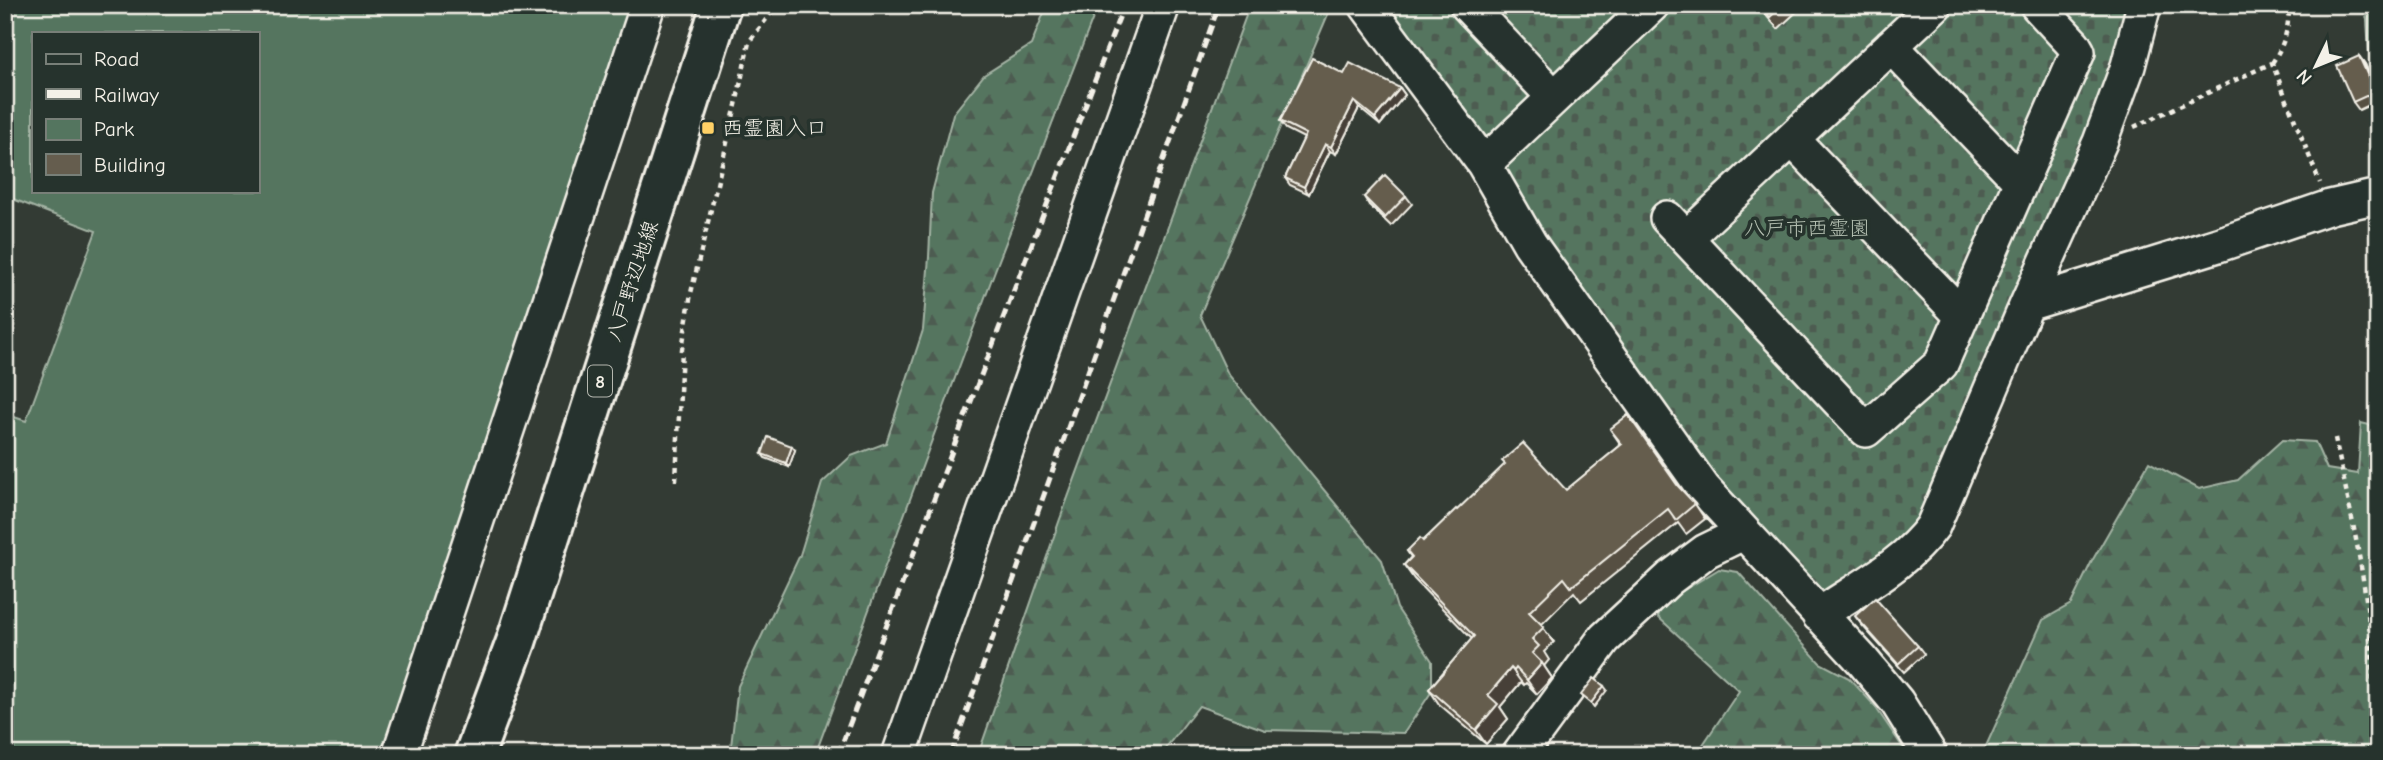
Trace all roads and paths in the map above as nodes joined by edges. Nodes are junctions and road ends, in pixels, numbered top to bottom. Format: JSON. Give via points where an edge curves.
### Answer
{"nodes":[{"id":1,"x":648,"y":5,"type":"edge"},
{"id":2,"x":721,"y":5,"type":"edge"},
{"id":3,"x":777,"y":5,"type":"edge"},
{"id":4,"x":1163,"y":5,"type":"edge"},
{"id":5,"x":1366,"y":5,"type":"edge"},
{"id":6,"x":1466,"y":5,"type":"edge"},
{"id":7,"x":1652,"y":5,"type":"edge"},
{"id":8,"x":1935,"y":5,"type":"edge"},
{"id":9,"x":2037,"y":5,"type":"edge"},
{"id":10,"x":2144,"y":5,"type":"edge"},
{"id":11,"x":2289,"y":9,"type":"dead end"},
{"id":12,"x":1891,"y":46,"type":"junction"},
{"id":13,"x":2272,"y":63,"type":"junction"},
{"id":14,"x":1554,"y":97,"type":"junction"},
{"id":15,"x":1792,"y":139,"type":"junction"},
{"id":16,"x":2100,"y":142,"type":"junction"},
{"id":17,"x":1484,"y":164,"type":"junction"},
{"id":18,"x":2020,"y":181,"type":"junction"},
{"id":19,"x":2378,"y":196,"type":"edge"},
{"id":20,"x":2330,"y":207,"type":"junction"},
{"id":21,"x":2026,"y":304,"type":"junction"},
{"id":22,"x":1961,"y":315,"type":"junction"},
{"id":23,"x":2335,"y":438,"type":"dead end"},
{"id":24,"x":676,"y":481,"type":"dead end"},
{"id":25,"x":1743,"y":533,"type":"junction"},
{"id":26,"x":1819,"y":615,"type":"junction"},
{"id":27,"x":399,"y":755,"type":"edge"},
{"id":28,"x":474,"y":755,"type":"edge"},
{"id":29,"x":899,"y":755,"type":"edge"},
{"id":30,"x":1519,"y":755,"type":"edge"},
{"id":31,"x":1930,"y":755,"type":"edge"},
{"id":32,"x":2369,"y":755,"type":"edge"}],
"edges":[{"from":1,"to":27,"type":"street"},
{"from":2,"to":28,"type":"main road","name":"八戸野辺地線","number":"8","via":[[516,642]]},
{"from":3,"to":24,"type":"path","via":[[749,42],[691,293],[682,349]]},
{"from":4,"to":29,"type":"street"},
{"from":5,"to":17,"type":"street"},
{"from":6,"to":14,"type":"street"},
{"from":7,"to":14,"type":"street"},
{"from":8,"to":12,"type":"street"},
{"from":9,"to":18,"type":"street","via":[[2078,52]]},
{"from":10,"to":16,"type":"street"},
{"from":11,"to":13,"type":"path","via":[[2286,38]]},
{"from":12,"to":15,"type":"street"},
{"from":12,"to":18,"type":"street"},
{"from":13,"to":16,"type":"path"},
{"from":13,"to":20,"type":"path"},
{"from":14,"to":17,"type":"street"},
{"from":15,"to":22,"type":"street"},
{"from":15,"to":22,"type":"street","via":[[1677,228],[1866,430],[1941,364]]},
{"from":16,"to":21,"type":"street"},
{"from":17,"to":25,"type":"street","via":[[1546,266],[1704,489]]},
{"from":18,"to":22,"type":"street"},
{"from":19,"to":20,"type":"street"},
{"from":20,"to":21,"type":"street"},
{"from":21,"to":26,"type":"street","via":[[1933,526],[1906,555]]},
{"from":23,"to":32,"type":"path","via":[[2358,548],[2373,663]]},
{"from":25,"to":26,"type":"street"},
{"from":25,"to":30,"type":"street","via":[[1706,551],[1670,578],[1604,639]]},
{"from":26,"to":31,"type":"street","via":[[1897,702]]}]}
